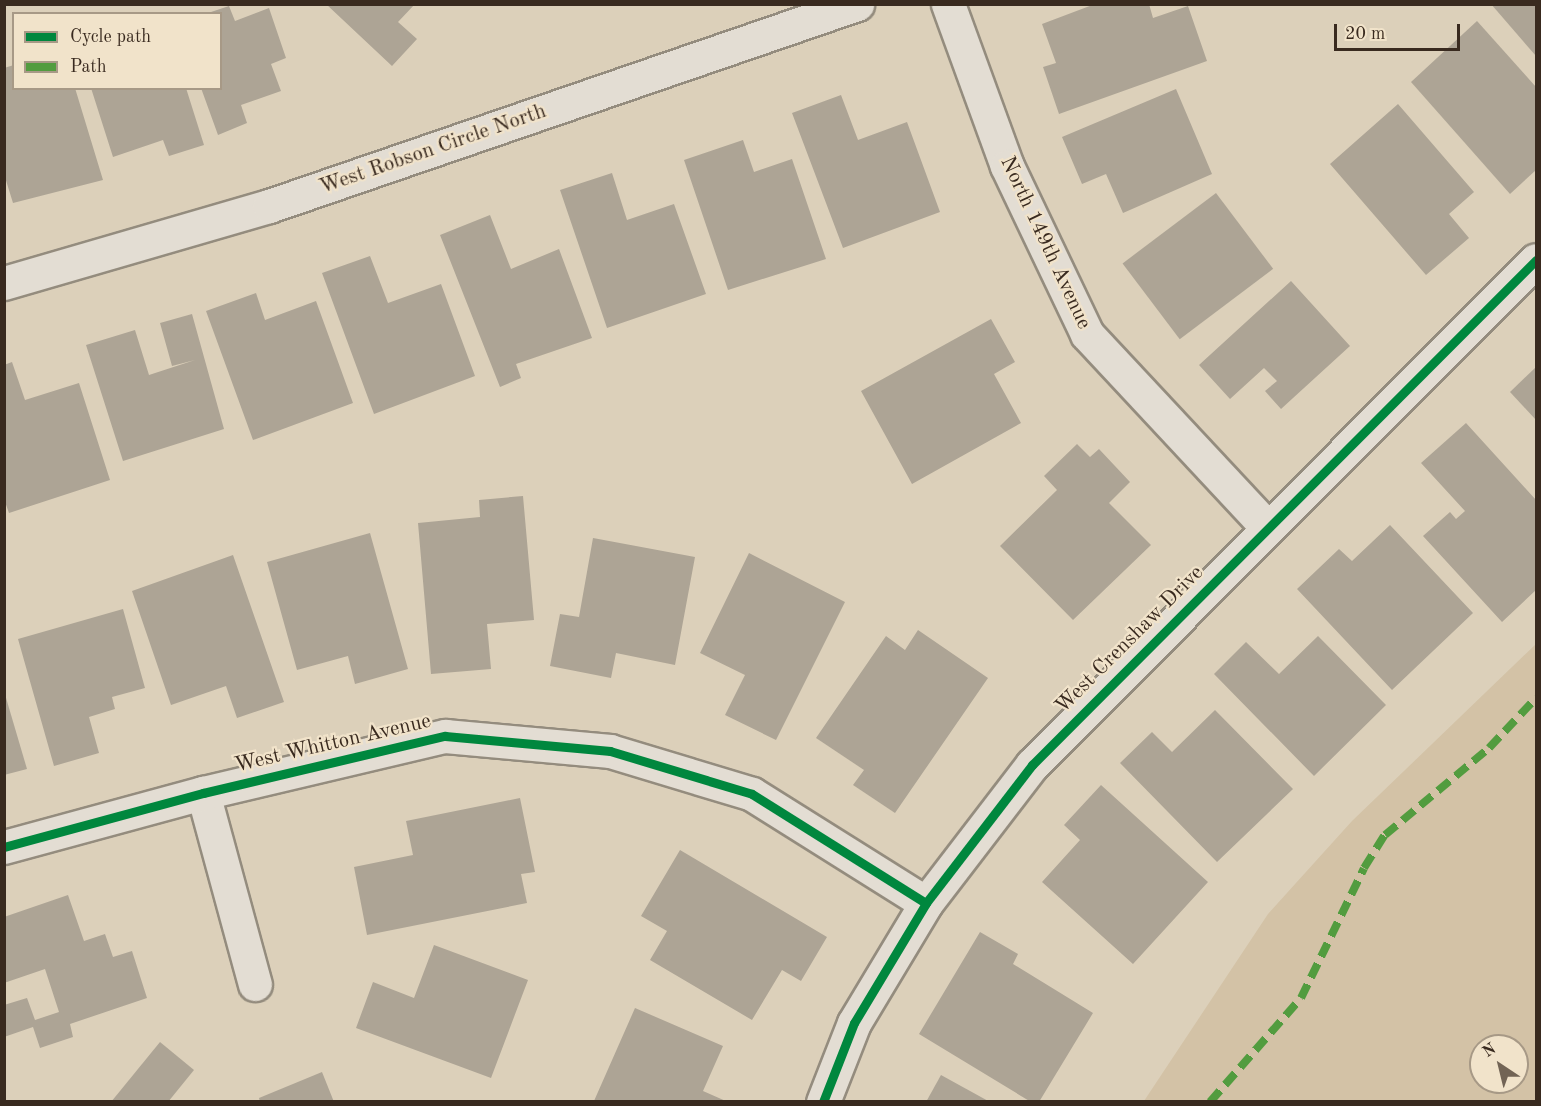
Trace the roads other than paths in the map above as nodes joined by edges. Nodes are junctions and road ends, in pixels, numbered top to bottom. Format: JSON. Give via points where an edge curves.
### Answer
{"nodes":[{"id":1,"x":857,"y":4,"type":"edge"},
{"id":2,"x":948,"y":4,"type":"edge"},
{"id":3,"x":1536,"y":260,"type":"edge"},
{"id":4,"x":4,"y":283,"type":"edge"},
{"id":5,"x":1268,"y":528,"type":"junction"},
{"id":6,"x":203,"y":793,"type":"junction"},
{"id":7,"x":4,"y":847,"type":"edge"},
{"id":8,"x":926,"y":903,"type":"junction"},
{"id":9,"x":255,"y":984,"type":"dead end"},
{"id":10,"x":823,"y":1101,"type":"edge"}],
"edges":[{"from":1,"to":4,"type":"street","name":"West Robson Circle North","via":[[269,206]]},
{"from":2,"to":5,"type":"street","name":"North 149th Avenue","via":[[1007,166],[1087,334]]},
{"from":3,"to":5,"type":"street","name":"West Crenshaw Drive"},
{"from":5,"to":8,"type":"street","name":"West Crenshaw Drive","via":[[1032,765]]},
{"from":6,"to":7,"type":"street","name":"West Whitton Avenue"},
{"from":6,"to":8,"type":"street","name":"West Whitton Avenue","via":[[445,736],[610,751],[752,794]]},
{"from":6,"to":9,"type":"street"},
{"from":8,"to":10,"type":"street","name":"West Crenshaw Drive","via":[[854,1023]]}]}
